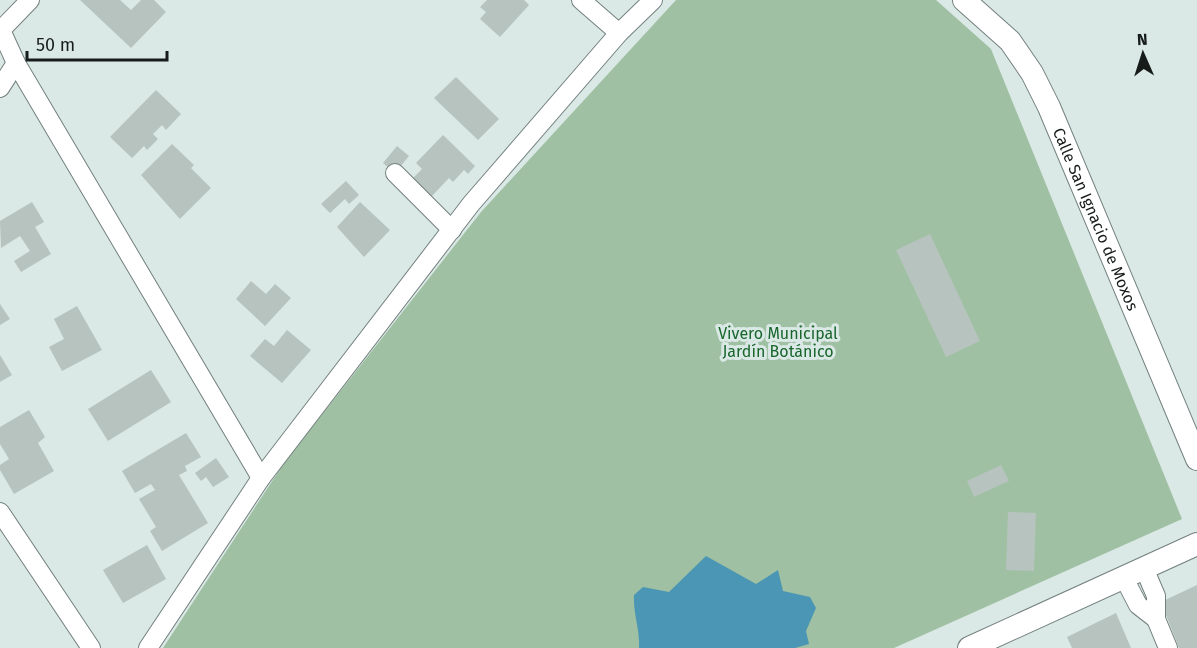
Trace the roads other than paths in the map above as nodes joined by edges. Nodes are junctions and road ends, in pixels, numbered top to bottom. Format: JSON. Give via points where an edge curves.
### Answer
{"nodes":[{"id":1,"x":30,"y":0,"type":"edge"},
{"id":2,"x":581,"y":0,"type":"edge"},
{"id":3,"x":653,"y":0,"type":"edge"},
{"id":4,"x":964,"y":0,"type":"edge"},
{"id":5,"x":1,"y":29,"type":"edge"},
{"id":6,"x":619,"y":33,"type":"junction"},
{"id":7,"x":16,"y":63,"type":"junction"},
{"id":8,"x":0,"y":88,"type":"edge"},
{"id":9,"x":395,"y":172,"type":"dead end"},
{"id":10,"x":452,"y":230,"type":"junction"},
{"id":11,"x":1197,"y":459,"type":"edge"},
{"id":12,"x":261,"y":478,"type":"junction"},
{"id":13,"x":0,"y":512,"type":"edge"},
{"id":14,"x":1197,"y":544,"type":"edge"},
{"id":15,"x":1144,"y":568,"type":"junction"},
{"id":16,"x":1124,"y":578,"type":"junction"},
{"id":17,"x":1156,"y":619,"type":"junction"},
{"id":18,"x":91,"y":648,"type":"edge"},
{"id":19,"x":148,"y":648,"type":"edge"},
{"id":20,"x":969,"y":648,"type":"edge"},
{"id":21,"x":1168,"y":648,"type":"edge"}],
"edges":[{"from":1,"to":5,"type":"street"},
{"from":2,"to":6,"type":"street"},
{"from":3,"to":6,"type":"street"},
{"from":4,"to":11,"type":"street","name":"Calle San Ignacio de Moxos","via":[[1010,41],[1032,73]]},
{"from":5,"to":7,"type":"street"},
{"from":6,"to":10,"type":"street"},
{"from":7,"to":8,"type":"street"},
{"from":7,"to":12,"type":"street"},
{"from":9,"to":10,"type":"street"},
{"from":10,"to":12,"type":"street"},
{"from":12,"to":19,"type":"street"},
{"from":13,"to":18,"type":"street"},
{"from":14,"to":15,"type":"street"},
{"from":15,"to":16,"type":"street"},
{"from":15,"to":17,"type":"street","via":[[1156,596]]},
{"from":16,"to":17,"type":"street","via":[[1138,605]]},
{"from":16,"to":20,"type":"street"},
{"from":17,"to":21,"type":"street"}]}
